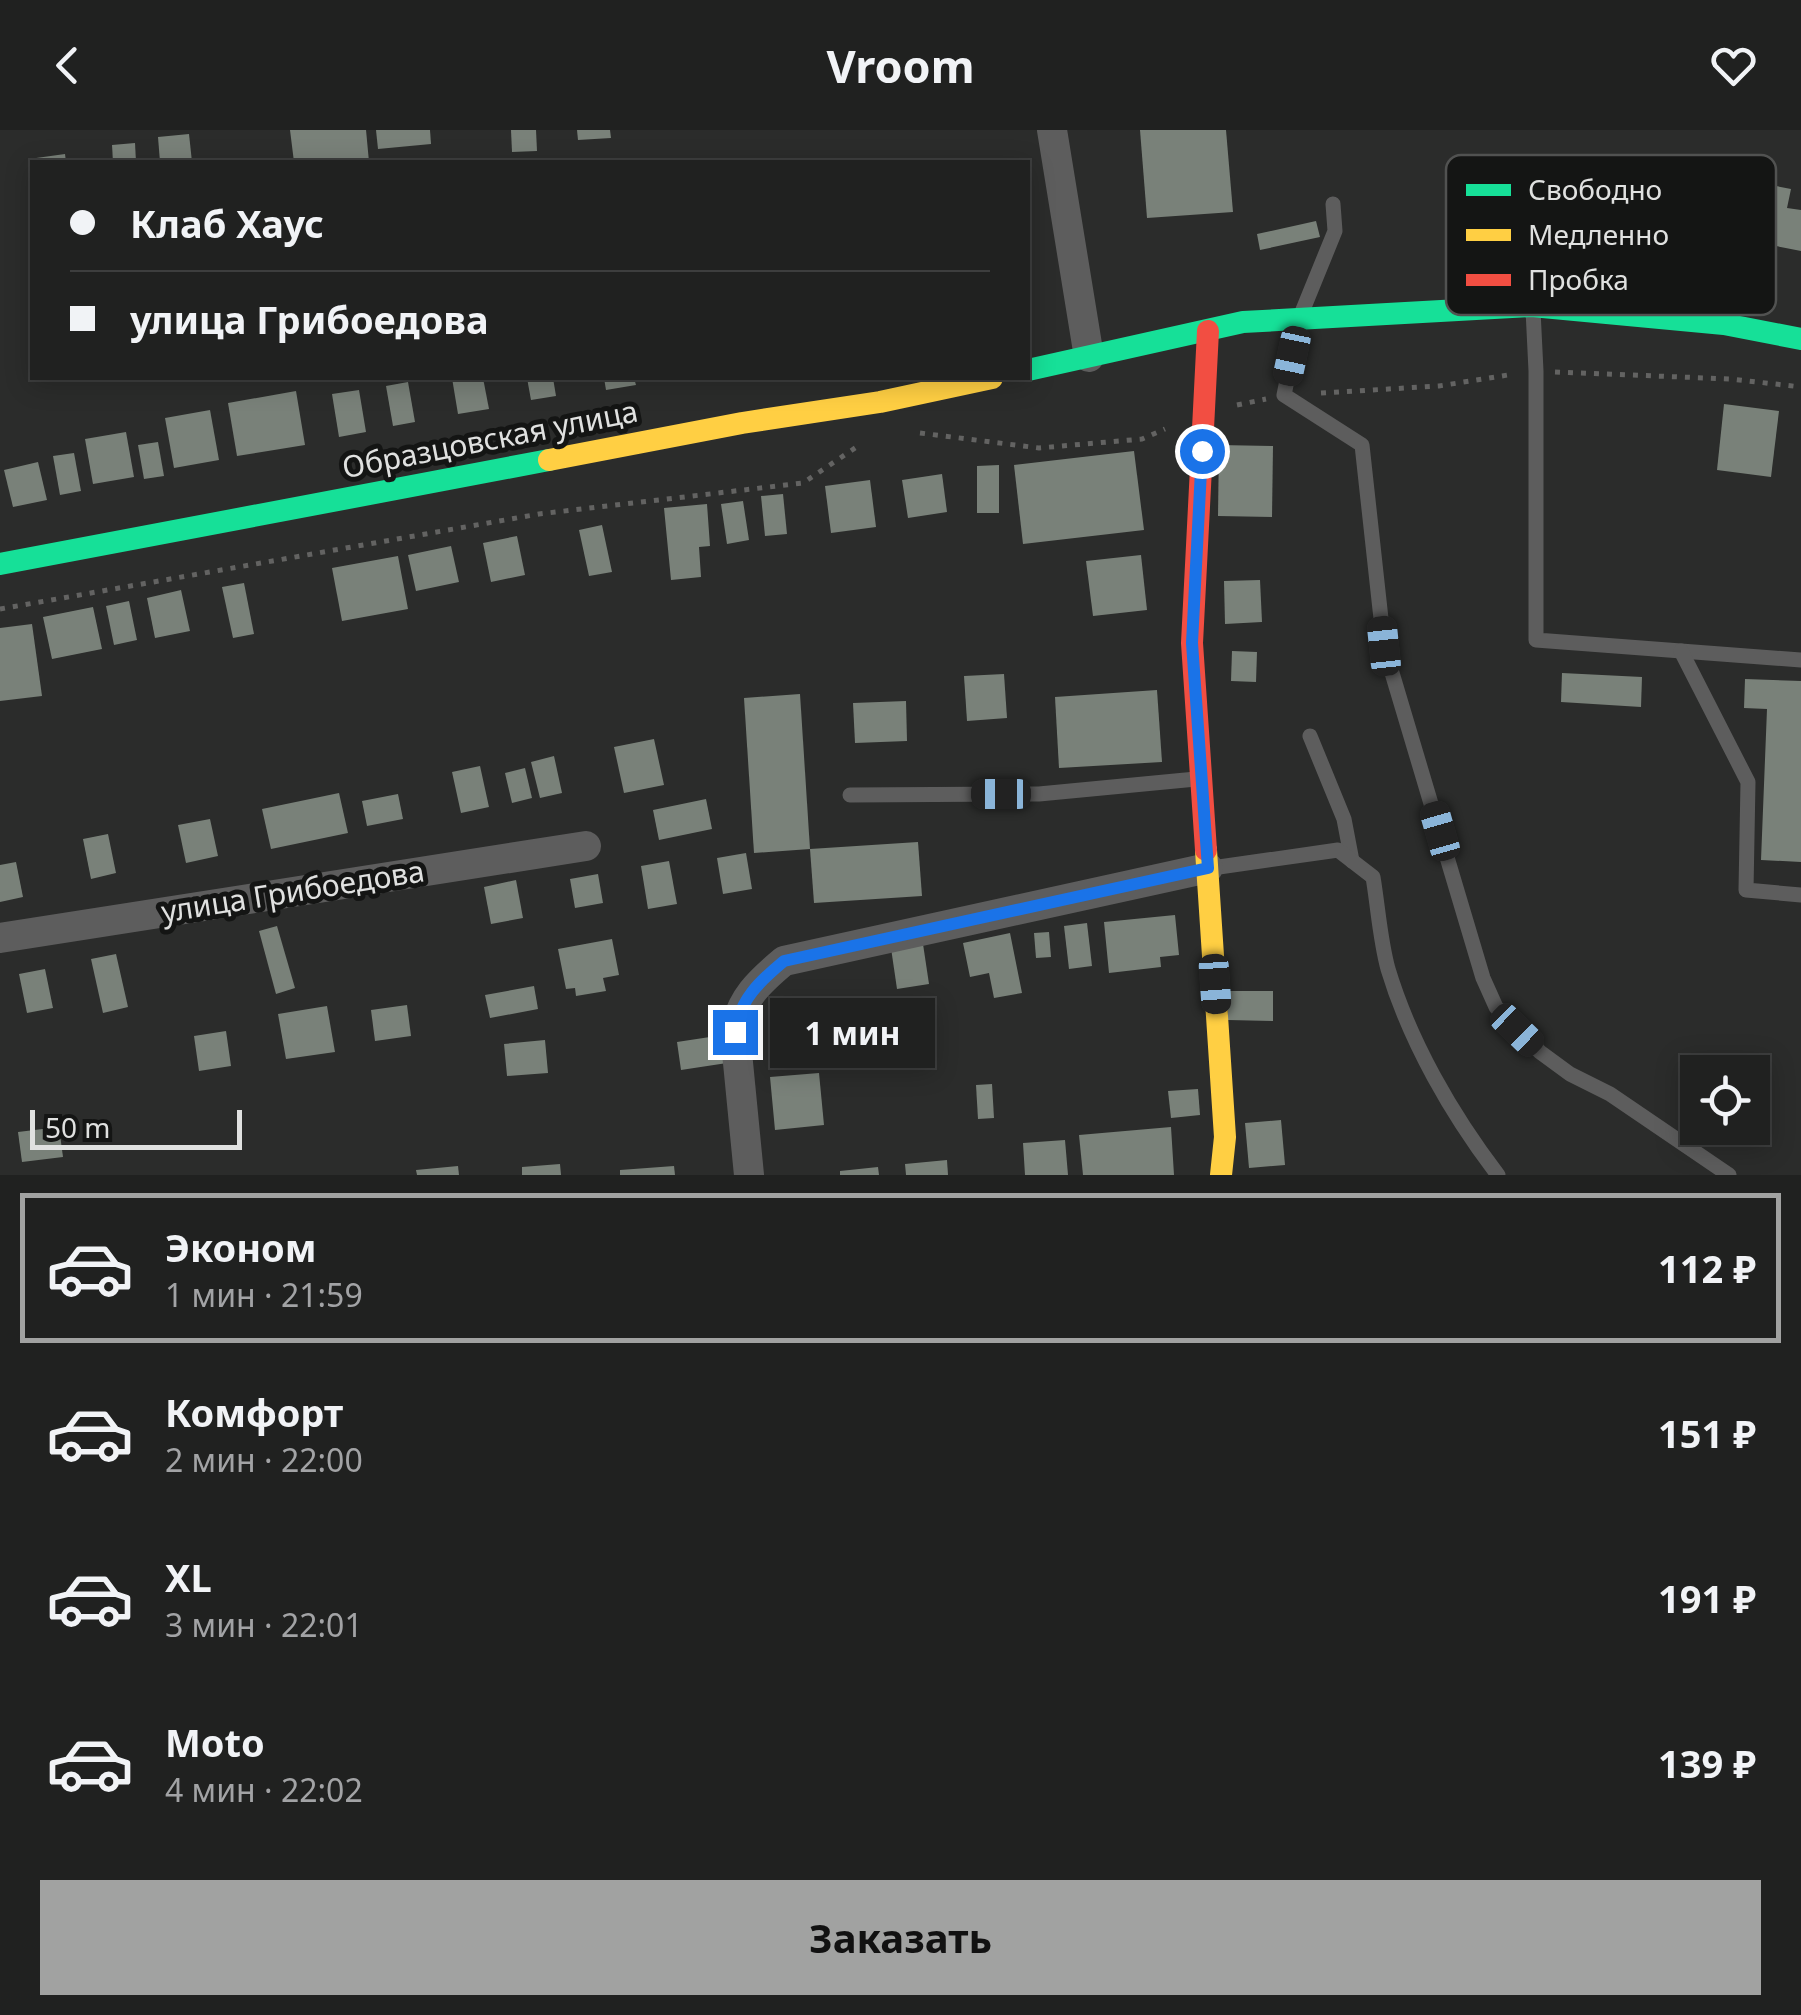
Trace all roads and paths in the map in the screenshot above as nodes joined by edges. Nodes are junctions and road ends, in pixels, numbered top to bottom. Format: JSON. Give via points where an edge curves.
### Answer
{"nodes":[{"id":1,"x":1052,"y":130,"type":"edge"},
{"id":2,"x":1333,"y":204,"type":"dead end"},
{"id":3,"x":1446,"y":310,"type":"edge"},
{"id":4,"x":1533,"y":315,"type":"edge"},
{"id":5,"x":1628,"y":315,"type":"edge"},
{"id":6,"x":1300,"y":318,"type":"junction"},
{"id":7,"x":1208,"y":331,"type":"junction"},
{"id":8,"x":1801,"y":338,"type":"edge"},
{"id":9,"x":1089,"y":356,"type":"junction"},
{"id":10,"x":1030,"y":370,"type":"edge"},
{"id":11,"x":1536,"y":371,"type":"junction"},
{"id":12,"x":983,"y":380,"type":"edge"},
{"id":13,"x":1801,"y":387,"type":"edge"},
{"id":14,"x":1284,"y":395,"type":"junction"},
{"id":15,"x":1204,"y":412,"type":"junction"},
{"id":16,"x":907,"y":431,"type":"dead end"},
{"id":17,"x":871,"y":437,"type":"dead end"},
{"id":18,"x":0,"y":564,"type":"edge"},
{"id":19,"x":0,"y":610,"type":"edge"},
{"id":20,"x":1681,"y":651,"type":"junction"},
{"id":21,"x":1801,"y":660,"type":"edge"},
{"id":22,"x":1310,"y":736,"type":"dead end"},
{"id":23,"x":1200,"y":779,"type":"junction"},
{"id":24,"x":850,"y":795,"type":"dead end"},
{"id":25,"x":586,"y":846,"type":"dead end"},
{"id":26,"x":1352,"y":861,"type":"junction"},
{"id":27,"x":1208,"y":868,"type":"junction"},
{"id":28,"x":1801,"y":895,"type":"edge"},
{"id":29,"x":0,"y":938,"type":"edge"},
{"id":30,"x":749,"y":1175,"type":"edge"},
{"id":31,"x":1221,"y":1175,"type":"edge"},
{"id":32,"x":1498,"y":1175,"type":"edge"},
{"id":33,"x":1729,"y":1175,"type":"edge"}],
"edges":[{"from":1,"to":9,"type":"street"},
{"from":2,"to":6,"type":"lane","via":[[1335,230]]},
{"from":3,"to":6,"type":"main road"},
{"from":4,"to":11,"type":"lane"},
{"from":5,"to":8,"type":"main road"},
{"from":6,"to":7,"type":"main road"},
{"from":6,"to":14,"type":"lane"},
{"from":7,"to":9,"type":"main road"},
{"from":7,"to":15,"type":"main road"},
{"from":9,"to":10,"type":"main road"},
{"from":11,"to":13,"type":"path"},
{"from":11,"to":14,"type":"path","via":[[1439,386]]},
{"from":11,"to":20,"type":"lane","via":[[1536,640]]},
{"from":12,"to":18,"type":"main road","name":"Образцовская улица"},
{"from":14,"to":15,"type":"path"},
{"from":14,"to":33,"type":"lane","via":[[1362,445],[1384,646],[1496,1008],[1570,1074]]},
{"from":15,"to":16,"type":"path","via":[[1142,439],[1039,448]]},
{"from":15,"to":23,"type":"main road","via":[[1192,643]]},
{"from":17,"to":19,"type":"path","via":[[803,483],[539,514]]},
{"from":20,"to":21,"type":"lane"},
{"from":20,"to":28,"type":"lane","via":[[1748,782],[1746,890]]},
{"from":22,"to":26,"type":"lane","via":[[1344,818]]},
{"from":23,"to":24,"type":"lane","via":[[1039,794]]},
{"from":23,"to":27,"type":"main road"},
{"from":25,"to":29,"type":"street","name":"улица Грибоедова"},
{"from":26,"to":27,"type":"lane","via":[[1338,850]]},
{"from":26,"to":32,"type":"lane","via":[[1373,876],[1387,965],[1402,1011],[1453,1110]]},
{"from":27,"to":30,"type":"street","via":[[784,961],[757,983],[735,1032]]},
{"from":27,"to":31,"type":"main road","via":[[1225,1137]]}]}
